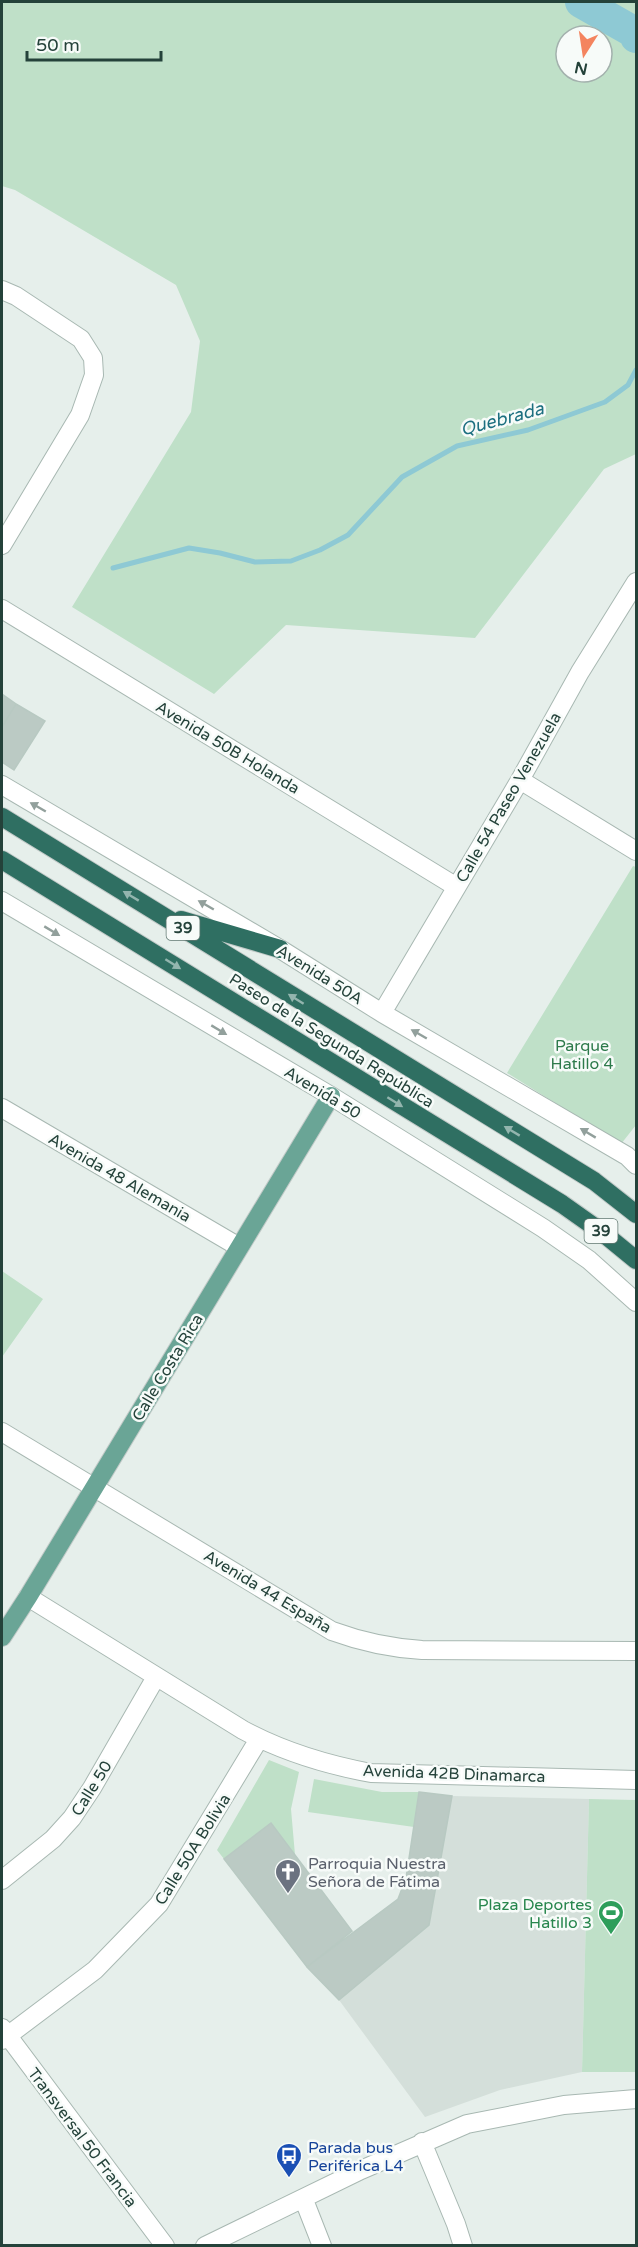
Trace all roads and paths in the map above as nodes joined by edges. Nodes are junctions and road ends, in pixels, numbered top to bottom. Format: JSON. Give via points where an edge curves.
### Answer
{"nodes":[{"id":1,"x":2,"y":290,"type":"edge"},
{"id":2,"x":2,"y":545,"type":"edge"},
{"id":3,"x":636,"y":582,"type":"edge"},
{"id":4,"x":2,"y":609,"type":"edge"},
{"id":5,"x":520,"y":780,"type":"junction"},
{"id":6,"x":2,"y":785,"type":"edge"},
{"id":7,"x":2,"y":817,"type":"edge"},
{"id":8,"x":636,"y":851,"type":"edge"},
{"id":9,"x":2,"y":860,"type":"edge"},
{"id":10,"x":455,"y":886,"type":"junction"},
{"id":11,"x":2,"y":901,"type":"edge"},
{"id":12,"x":160,"y":914,"type":"junction"},
{"id":13,"x":280,"y":949,"type":"junction"},
{"id":14,"x":382,"y":1013,"type":"junction"},
{"id":15,"x":331,"y":1096,"type":"junction"},
{"id":16,"x":2,"y":1108,"type":"edge"},
{"id":17,"x":633,"y":1156,"type":"edge"},
{"id":18,"x":636,"y":1214,"type":"edge"},
{"id":19,"x":239,"y":1247,"type":"junction"},
{"id":20,"x":636,"y":1260,"type":"edge"},
{"id":21,"x":635,"y":1300,"type":"edge"},
{"id":22,"x":2,"y":1432,"type":"edge"},
{"id":23,"x":94,"y":1488,"type":"junction"},
{"id":24,"x":28,"y":1597,"type":"junction"},
{"id":25,"x":2,"y":1637,"type":"edge"},
{"id":26,"x":636,"y":1651,"type":"edge"},
{"id":27,"x":156,"y":1677,"type":"junction"},
{"id":28,"x":259,"y":1739,"type":"junction"},
{"id":29,"x":636,"y":1780,"type":"edge"},
{"id":30,"x":2,"y":1880,"type":"edge"},
{"id":31,"x":3,"y":2035,"type":"edge"},
{"id":32,"x":636,"y":2099,"type":"edge"},
{"id":33,"x":422,"y":2142,"type":"junction"},
{"id":34,"x":303,"y":2200,"type":"junction"},
{"id":35,"x":165,"y":2246,"type":"edge"},
{"id":36,"x":205,"y":2246,"type":"edge"},
{"id":37,"x":322,"y":2246,"type":"edge"},
{"id":38,"x":463,"y":2246,"type":"edge"}],
"edges":[{"from":1,"to":2,"type":"street","via":[[81,339],[93,358],[94,375],[80,415]]},
{"from":3,"to":5,"type":"street","name":"Calle 54 Paseo Venezuela"},
{"from":4,"to":10,"type":"street","name":"Avenida 50B Holanda"},
{"from":5,"to":8,"type":"street"},
{"from":5,"to":10,"type":"street","name":"Calle 54 Paseo Venezuela"},
{"from":13,"to":6,"type":"street","name":"Avenida 50A","one_way":true},
{"from":12,"to":7,"type":"highway","name":"Paseo de la Segunda República","number":"39","one_way":true},
{"from":9,"to":20,"type":"highway","name":"Paseo de la Segunda República","number":"39","one_way":true,"via":[[562,1204]]},
{"from":10,"to":14,"type":"street","name":"Calle 54 Paseo Venezuela"},
{"from":11,"to":15,"type":"street","name":"Avenida 50","one_way":true},
{"from":12,"to":13,"type":"highway"},
{"from":18,"to":12,"type":"highway","name":"Paseo de la Segunda República","number":"39","one_way":true,"via":[[594,1181]]},
{"from":13,"to":14,"type":"street","name":"Avenida 50A"},
{"from":17,"to":14,"type":"street","name":"Avenida 50A","one_way":true},
{"from":15,"to":19,"type":"main road","name":"Calle Costa Rica"},
{"from":15,"to":21,"type":"street","name":"Avenida 50","via":[[543,1228],[589,1260]]},
{"from":16,"to":19,"type":"street","name":"Avenida 48 Alemania"},
{"from":19,"to":23,"type":"main road","name":"Calle Costa Rica"},
{"from":22,"to":23,"type":"street","name":"Avenida 44 España"},
{"from":23,"to":24,"type":"main road","name":"Calle Costa Rica"},
{"from":23,"to":26,"type":"street","name":"Avenida 44 España","via":[[332,1631],[361,1642],[422,1650]]},
{"from":24,"to":25,"type":"main road","name":"Calle Costa Rica"},
{"from":24,"to":27,"type":"street","name":"Avenida 42B Dinamarca"},
{"from":27,"to":28,"type":"street","name":"Avenida 42B Dinamarca"},
{"from":27,"to":30,"type":"street","name":"Calle 50","via":[[72,1818],[53,1839]]},
{"from":28,"to":29,"type":"street","name":"Avenida 42B Dinamarca","via":[[340,1767],[371,1773]]},
{"from":28,"to":31,"type":"street","name":"Calle 50A Bolivia","via":[[159,1904],[95,1970]]},
{"from":31,"to":35,"type":"street","name":"Transversal 50 Francia"},
{"from":32,"to":33,"type":"street","via":[[510,2114],[467,2124]]},
{"from":33,"to":34,"type":"street"},
{"from":33,"to":38,"type":"street"},
{"from":34,"to":36,"type":"street"},
{"from":34,"to":37,"type":"street"}]}
